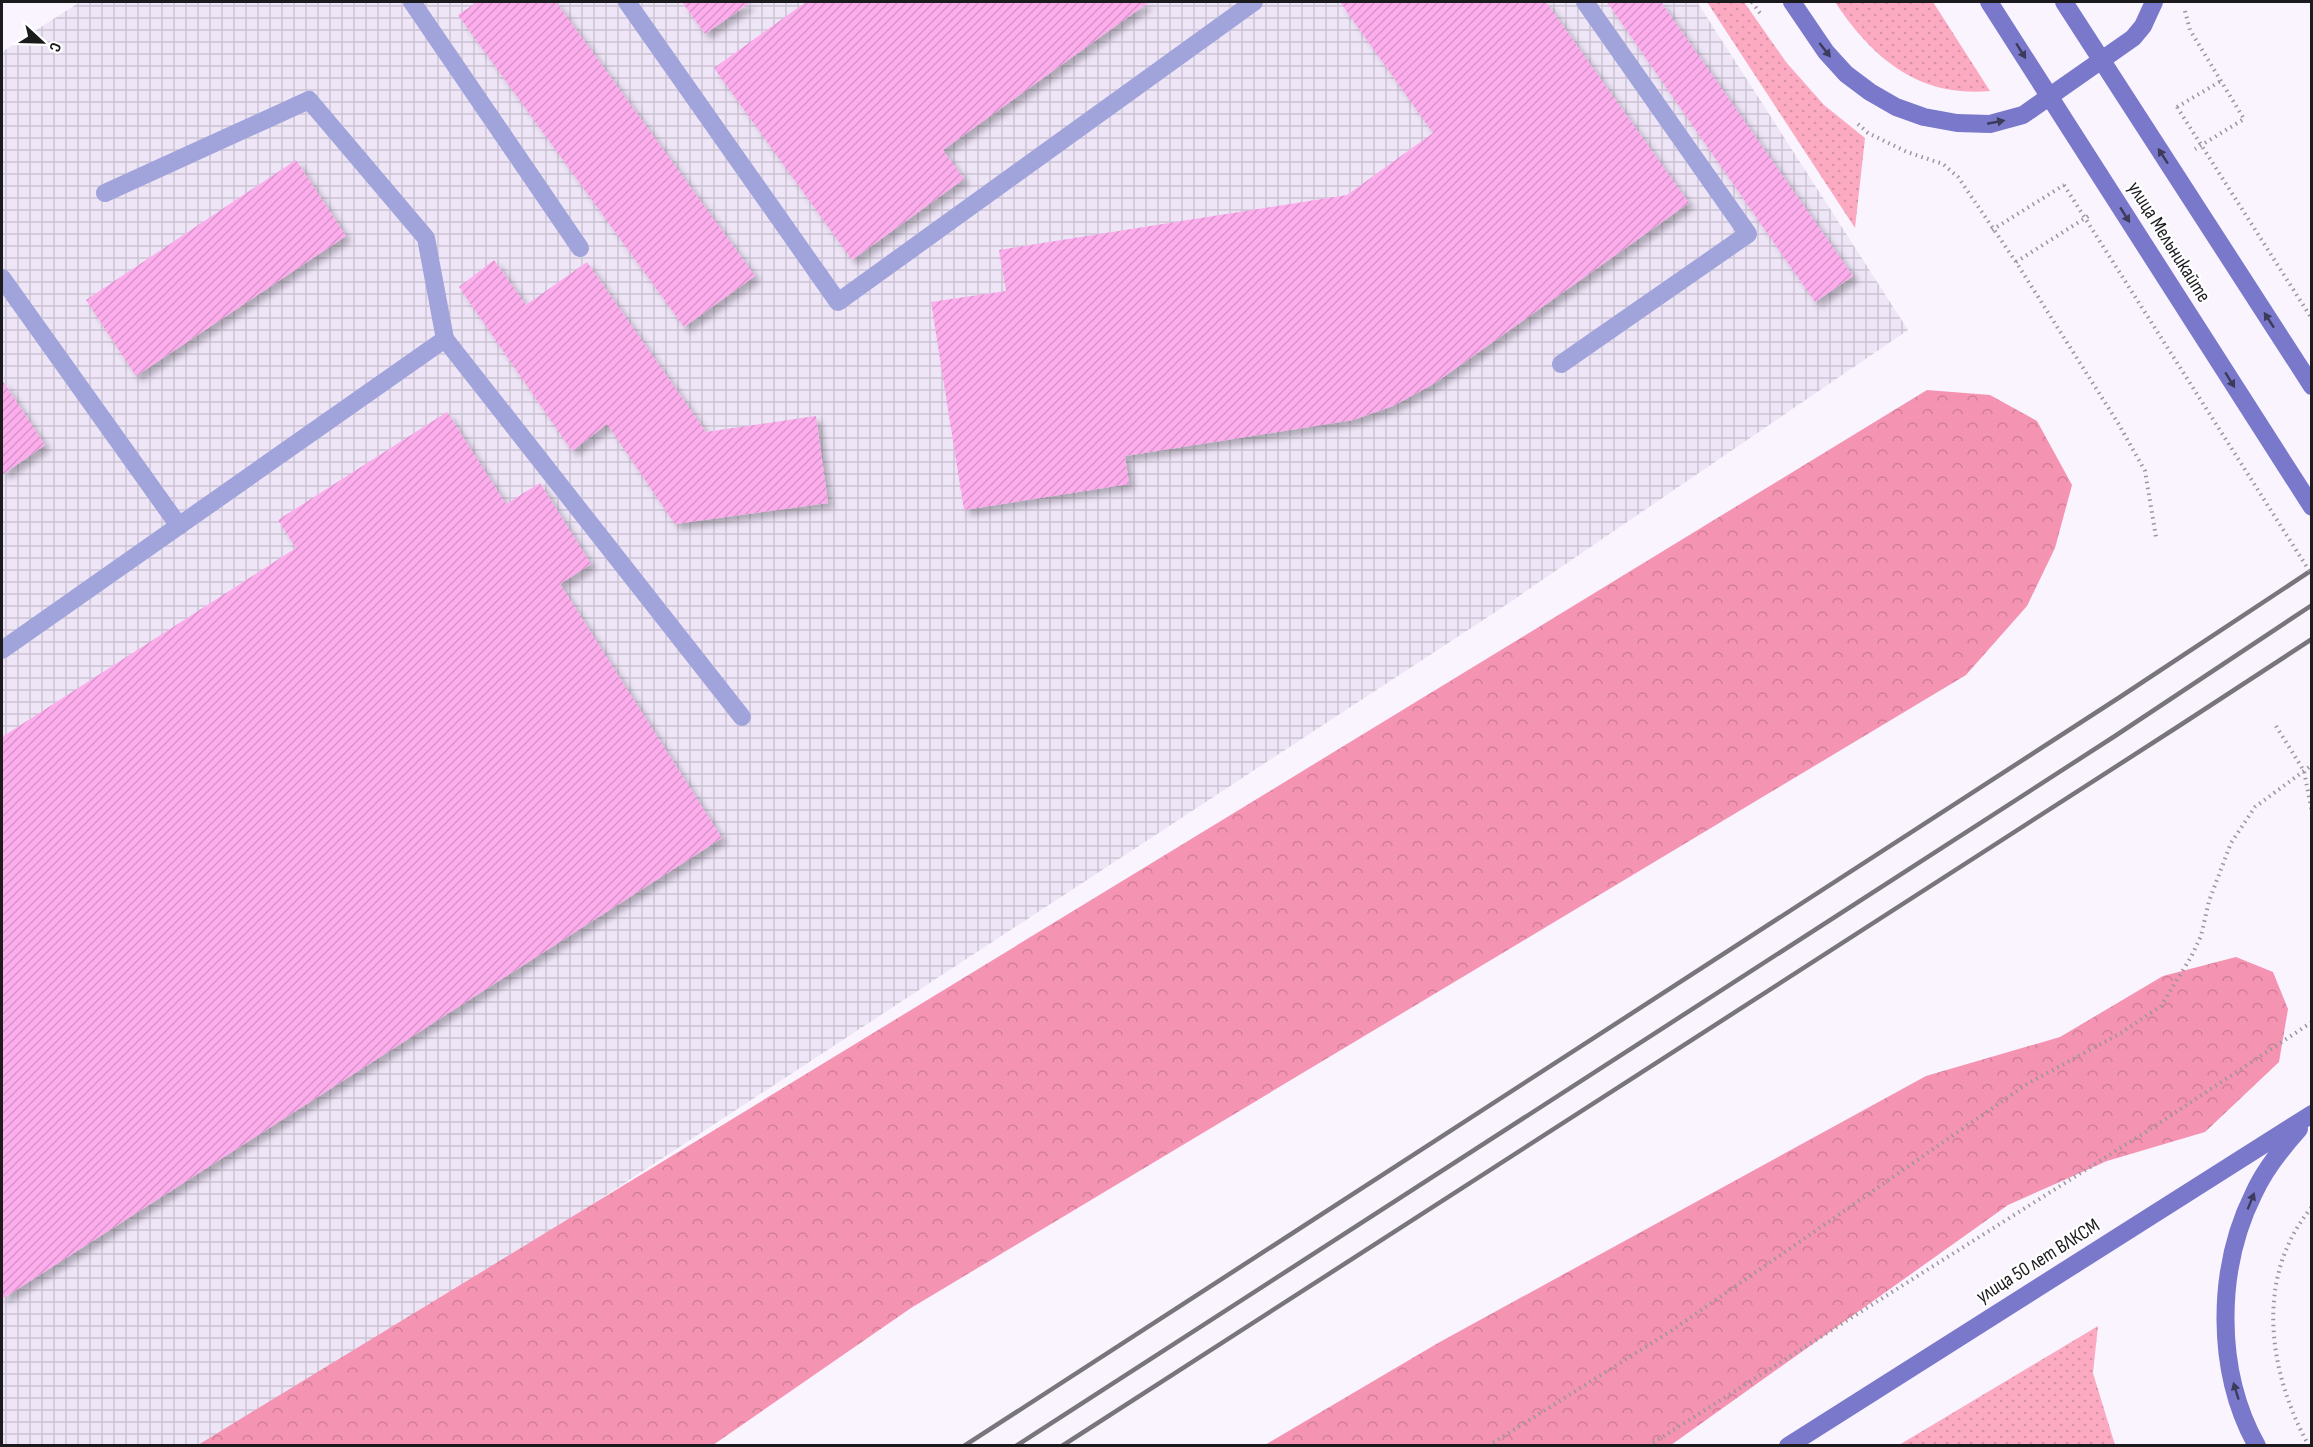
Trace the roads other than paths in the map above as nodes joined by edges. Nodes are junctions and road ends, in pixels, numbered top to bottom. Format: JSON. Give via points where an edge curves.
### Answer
{"nodes":[{"id":1,"x":412,"y":2,"type":"edge"},
{"id":2,"x":627,"y":2,"type":"edge"},
{"id":3,"x":1254,"y":2,"type":"edge"},
{"id":4,"x":1585,"y":2,"type":"edge"},
{"id":5,"x":1792,"y":2,"type":"edge"},
{"id":6,"x":1989,"y":2,"type":"edge"},
{"id":7,"x":2064,"y":2,"type":"edge"},
{"id":8,"x":2154,"y":2,"type":"edge"},
{"id":9,"x":105,"y":193,"type":"dead end"},
{"id":10,"x":580,"y":248,"type":"dead end"},
{"id":11,"x":2,"y":278,"type":"edge"},
{"id":12,"x":444,"y":339,"type":"junction"},
{"id":13,"x":1561,"y":364,"type":"dead end"},
{"id":14,"x":2312,"y":386,"type":"edge"},
{"id":15,"x":2312,"y":507,"type":"edge"},
{"id":16,"x":179,"y":526,"type":"junction"},
{"id":17,"x":2,"y":650,"type":"edge"},
{"id":18,"x":742,"y":717,"type":"dead end"},
{"id":19,"x":2312,"y":1114,"type":"edge"},
{"id":20,"x":1788,"y":1446,"type":"edge"},
{"id":21,"x":2257,"y":1446,"type":"edge"}],
"edges":[{"from":1,"to":10,"type":"lane"},
{"from":2,"to":3,"type":"lane","via":[[838,302]]},
{"from":4,"to":13,"type":"lane","via":[[1748,234]]},
{"from":5,"to":8,"type":"street","one_way":true,"via":[[1826,52],[1870,92],[1924,117],[1990,124],[2023,115],[2133,38]]},
{"from":6,"to":15,"type":"street","name":"улица Мельникайте","one_way":true,"bridge":true},
{"from":14,"to":7,"type":"street","name":"улица Мельникайте","one_way":true,"bridge":true},
{"from":9,"to":12,"type":"lane","via":[[309,100],[426,238]]},
{"from":11,"to":16,"type":"lane"},
{"from":12,"to":16,"type":"lane"},
{"from":12,"to":18,"type":"lane"},
{"from":16,"to":17,"type":"lane"},
{"from":19,"to":20,"type":"street","name":"улица 50 лет ВЛКСМ"},
{"from":21,"to":19,"type":"street","one_way":true,"via":[[2234,1387],[2226,1338],[2227,1288],[2236,1239],[2254,1193],[2280,1150]]}]}
